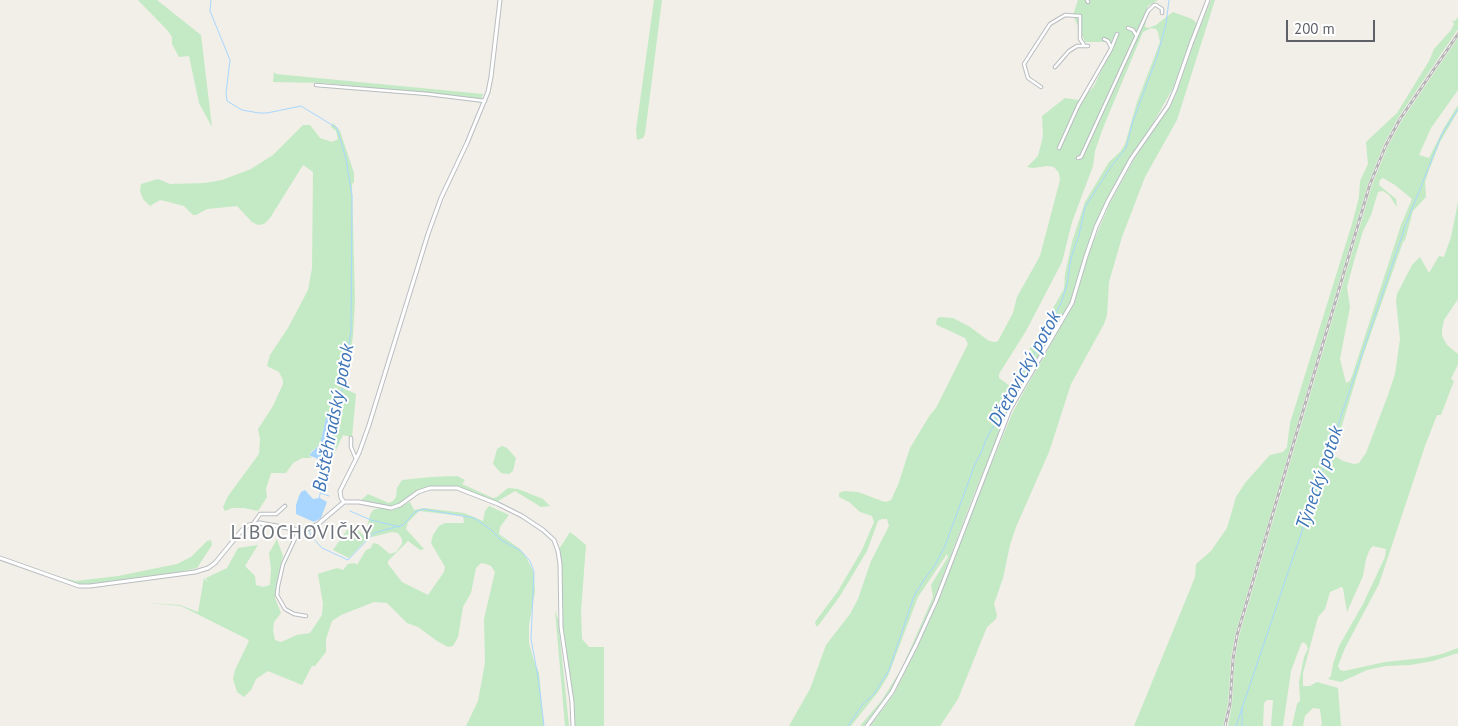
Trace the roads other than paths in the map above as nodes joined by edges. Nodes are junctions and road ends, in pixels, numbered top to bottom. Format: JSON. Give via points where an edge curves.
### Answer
{"nodes":[{"id":1,"x":500,"y":0,"type":"edge"},
{"id":2,"x":1208,"y":0,"type":"edge"},
{"id":3,"x":1162,"y":13,"type":"dead end"},
{"id":4,"x":1128,"y":28,"type":"dead end"},
{"id":5,"x":1116,"y":34,"type":"dead end"},
{"id":6,"x":1137,"y":36,"type":"junction"},
{"id":7,"x":1104,"y":39,"type":"dead end"},
{"id":8,"x":1084,"y":46,"type":"junction"},
{"id":9,"x":1088,"y":46,"type":"dead end"},
{"id":10,"x":1111,"y":49,"type":"junction"},
{"id":11,"x":1054,"y":67,"type":"dead end"},
{"id":12,"x":316,"y":85,"type":"dead end"},
{"id":13,"x":1041,"y":87,"type":"dead end"},
{"id":14,"x":484,"y":102,"type":"junction"},
{"id":15,"x":1059,"y":148,"type":"dead end"},
{"id":16,"x":1078,"y":158,"type":"dead end"},
{"id":17,"x":351,"y":438,"type":"dead end"},
{"id":18,"x":356,"y":459,"type":"junction"},
{"id":19,"x":344,"y":502,"type":"junction"},
{"id":20,"x":285,"y":506,"type":"dead end"},
{"id":21,"x":254,"y":524,"type":"junction"},
{"id":22,"x":299,"y":530,"type":"junction"},
{"id":23,"x":0,"y":558,"type":"edge"},
{"id":24,"x":306,"y":616,"type":"dead end"},
{"id":25,"x":573,"y":726,"type":"edge"},
{"id":26,"x":867,"y":726,"type":"edge"}],
"edges":[{"from":1,"to":14,"type":"street","via":[[491,77]]},
{"from":2,"to":26,"type":"street","via":[[1168,106],[1131,159],[1108,202],[1096,227],[1072,303],[1010,409],[916,645],[892,692]]},
{"from":3,"to":6,"type":"street","via":[[1159,6],[1151,7]]},
{"from":4,"to":6,"type":"street"},
{"from":5,"to":10,"type":"street"},
{"from":6,"to":16,"type":"street"},
{"from":7,"to":10,"type":"street","via":[[1110,43]]},
{"from":8,"to":9,"type":"street"},
{"from":8,"to":11,"type":"street","via":[[1069,50]]},
{"from":8,"to":13,"type":"street","via":[[1080,39],[1080,16],[1065,15],[1050,24],[1024,64],[1028,78]]},
{"from":10,"to":15,"type":"street","via":[[1078,106]]},
{"from":12,"to":14,"type":"street"},
{"from":14,"to":18,"type":"street","via":[[428,234]]},
{"from":17,"to":18,"type":"street"},
{"from":18,"to":19,"type":"street","via":[[340,491]]},
{"from":19,"to":22,"type":"street","via":[[318,524]]},
{"from":19,"to":25,"type":"street","via":[[391,508],[430,488],[457,488],[522,516],[554,540],[560,564],[562,627]]},
{"from":20,"to":21,"type":"street","via":[[276,514],[260,514]]},
{"from":21,"to":22,"type":"street"},
{"from":21,"to":23,"type":"street","via":[[242,530],[212,565],[195,572],[78,586]]},
{"from":22,"to":24,"type":"street","via":[[283,564],[277,595],[285,609]]}]}
